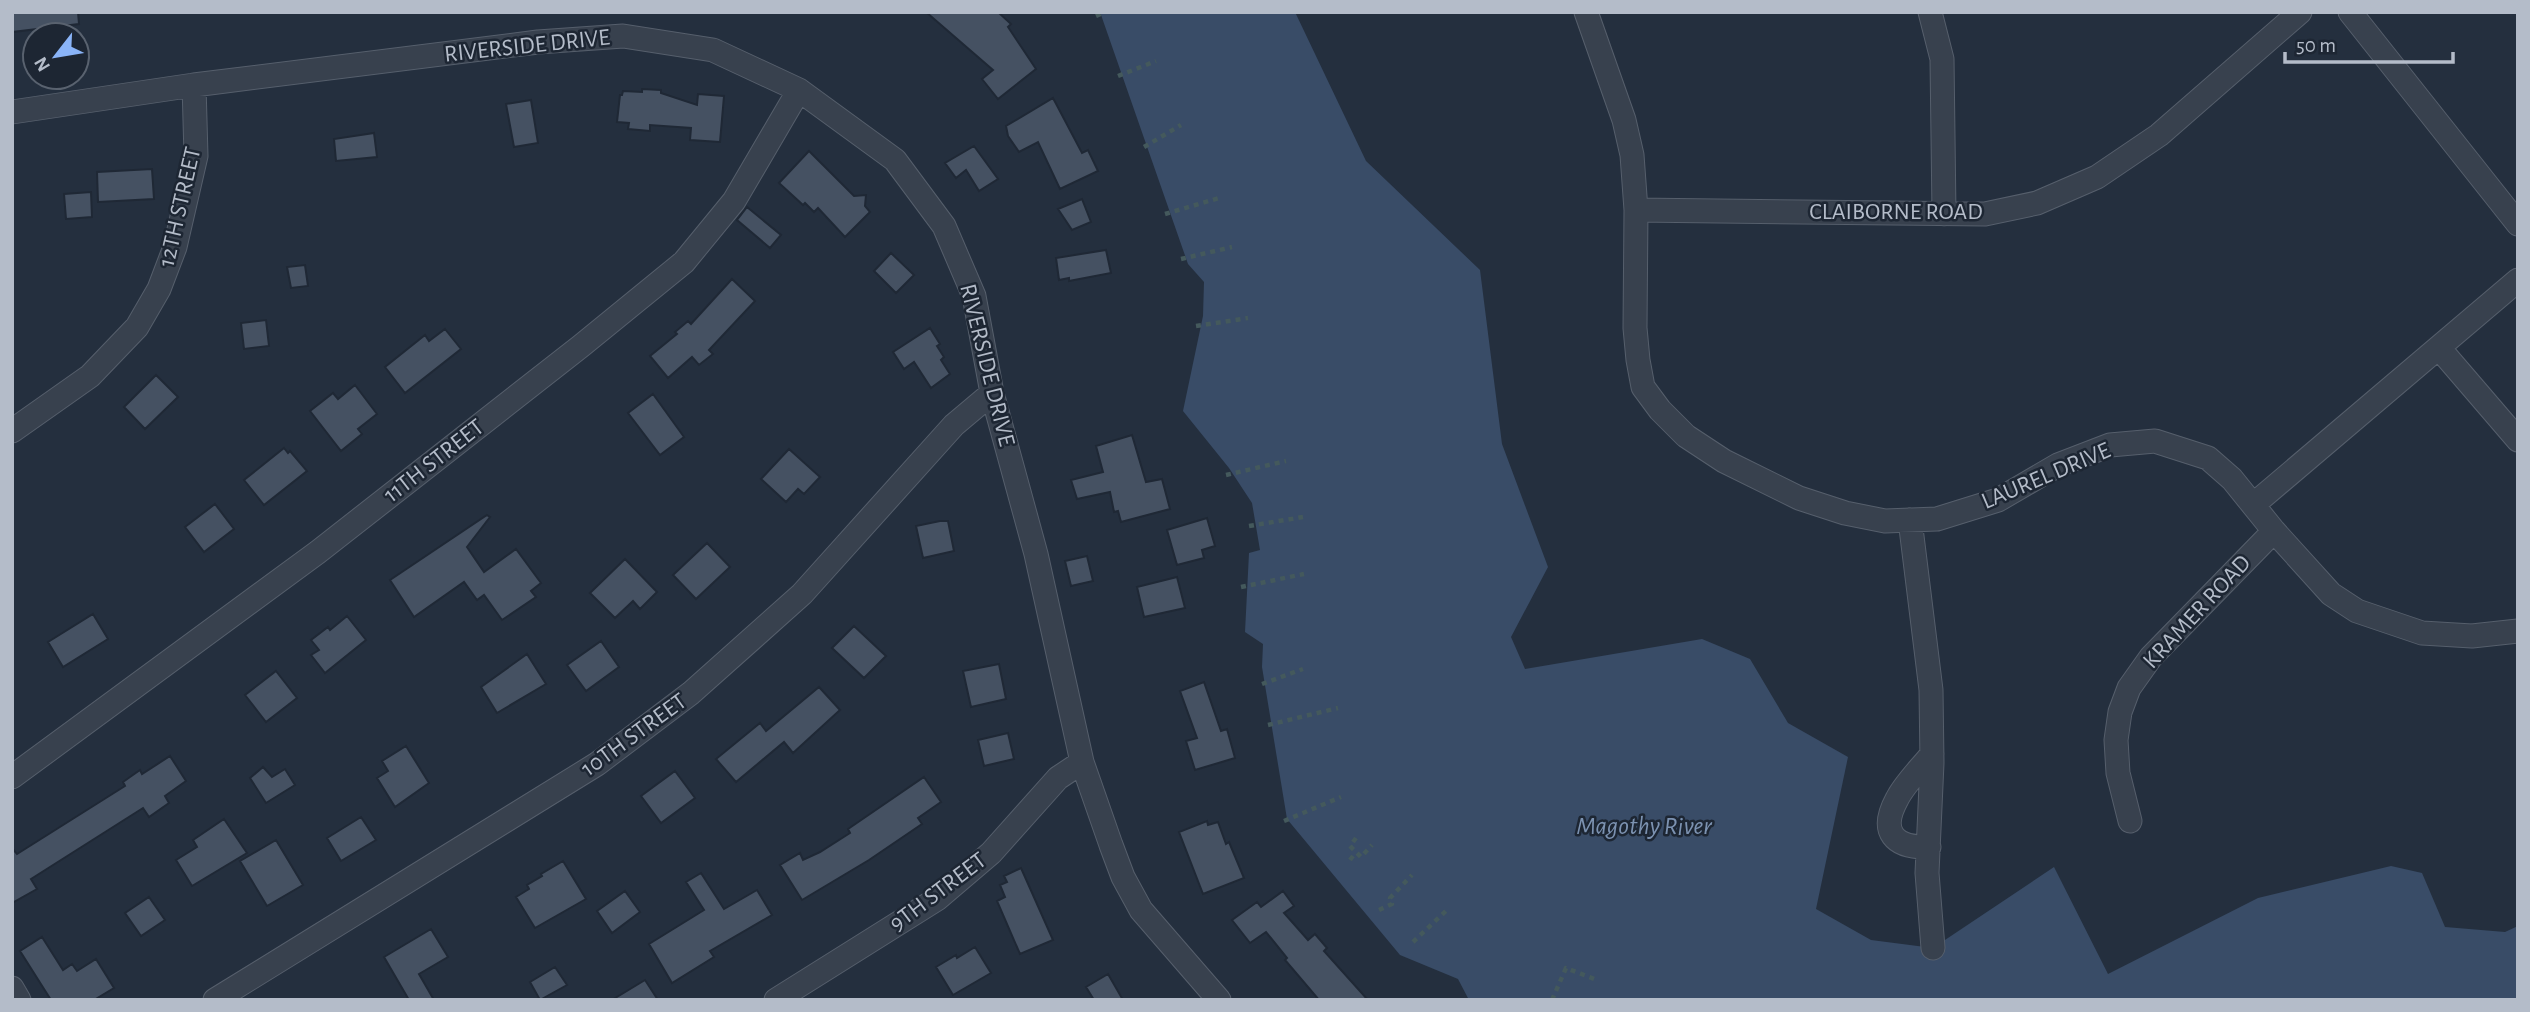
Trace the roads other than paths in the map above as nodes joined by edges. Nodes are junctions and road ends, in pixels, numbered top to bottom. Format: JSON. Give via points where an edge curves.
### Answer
{"nodes":[{"id":1,"x":1586,"y":12,"type":"edge"},
{"id":2,"x":1930,"y":12,"type":"edge"},
{"id":3,"x":2300,"y":12,"type":"edge"},
{"id":4,"x":2350,"y":12,"type":"edge"},
{"id":5,"x":194,"y":85,"type":"junction"},
{"id":6,"x":799,"y":90,"type":"junction"},
{"id":7,"x":12,"y":112,"type":"edge"},
{"id":8,"x":1636,"y":210,"type":"junction"},
{"id":9,"x":1944,"y":214,"type":"junction"},
{"id":10,"x":2518,"y":224,"type":"edge"},
{"id":11,"x":2518,"y":280,"type":"edge"},
{"id":12,"x":2439,"y":348,"type":"junction"},
{"id":13,"x":992,"y":393,"type":"junction"},
{"id":14,"x":12,"y":432,"type":"edge"},
{"id":15,"x":2518,"y":440,"type":"edge"},
{"id":16,"x":2253,"y":505,"type":"junction"},
{"id":17,"x":1910,"y":520,"type":"junction"},
{"id":18,"x":2274,"y":531,"type":"junction"},
{"id":19,"x":2518,"y":631,"type":"edge"},
{"id":20,"x":1932,"y":754,"type":"junction"},
{"id":21,"x":1082,"y":762,"type":"junction"},
{"id":22,"x":12,"y":777,"type":"edge"},
{"id":23,"x":2130,"y":821,"type":"dead end"},
{"id":24,"x":1929,"y":847,"type":"junction"},
{"id":25,"x":1933,"y":948,"type":"dead end"},
{"id":26,"x":12,"y":988,"type":"edge"},
{"id":27,"x":19,"y":1000,"type":"edge"},
{"id":28,"x":215,"y":1000,"type":"edge"},
{"id":29,"x":776,"y":1000,"type":"edge"},
{"id":30,"x":1219,"y":1000,"type":"edge"}],
"edges":[{"from":1,"to":8,"type":"street","name":"LAUREL DRIVE","via":[[1624,120]]},
{"from":2,"to":9,"type":"street","via":[[1942,60]]},
{"from":3,"to":9,"type":"street","name":"CLAIBORNE ROAD","via":[[2159,135],[2097,177],[2037,203],[1985,214]]},
{"from":4,"to":10,"type":"street"},
{"from":5,"to":6,"type":"street","name":"RIVERSIDE DRIVE","via":[[538,42],[624,36],[713,50]]},
{"from":5,"to":7,"type":"street","name":"RIVERSIDE DRIVE"},
{"from":5,"to":14,"type":"street","name":"12TH STREET","via":[[196,156],[175,247],[159,289],[137,327],[90,376]]},
{"from":6,"to":13,"type":"street","name":"RIVERSIDE DRIVE","via":[[895,160],[944,226],[974,296]]},
{"from":6,"to":22,"type":"street","name":"11TH STREET","via":[[734,201],[684,262],[318,552]]},
{"from":8,"to":9,"type":"street","name":"CLAIBORNE ROAD"},
{"from":8,"to":17,"type":"street","name":"LAUREL DRIVE","via":[[1638,360],[1643,387],[1660,410],[1686,436],[1724,461],[1799,498],[1885,521]]},
{"from":11,"to":12,"type":"street"},
{"from":12,"to":15,"type":"street"},
{"from":12,"to":16,"type":"street"},
{"from":13,"to":21,"type":"street","name":"RIVERSIDE DRIVE","via":[[1036,555]]},
{"from":13,"to":28,"type":"street","name":"10TH STREET","via":[[954,425],[802,594],[691,693],[576,777]]},
{"from":16,"to":17,"type":"street","name":"LAUREL DRIVE","via":[[2208,458],[2155,440],[2110,445],[2058,466],[1998,500],[1937,519]]},
{"from":16,"to":18,"type":"street","name":"LAUREL DRIVE"},
{"from":17,"to":20,"type":"street","via":[[1931,690]]},
{"from":18,"to":19,"type":"street","name":"LAUREL DRIVE","via":[[2331,594],[2357,611],[2422,633],[2472,636]]},
{"from":18,"to":23,"type":"street","name":"KRAMER ROAD","via":[[2151,657],[2129,688],[2116,740],[2118,773]]},
{"from":20,"to":24,"type":"street"},
{"from":20,"to":24,"type":"street","via":[[1897,799],[1890,821],[1890,833],[1898,843]]},
{"from":21,"to":29,"type":"street","name":"9TH STREET","via":[[1058,778],[991,853],[937,899]]},
{"from":21,"to":30,"type":"street","name":"RIVERSIDE DRIVE","via":[[1123,877],[1141,910]]},
{"from":24,"to":25,"type":"street"},
{"from":26,"to":27,"type":"street"}]}
